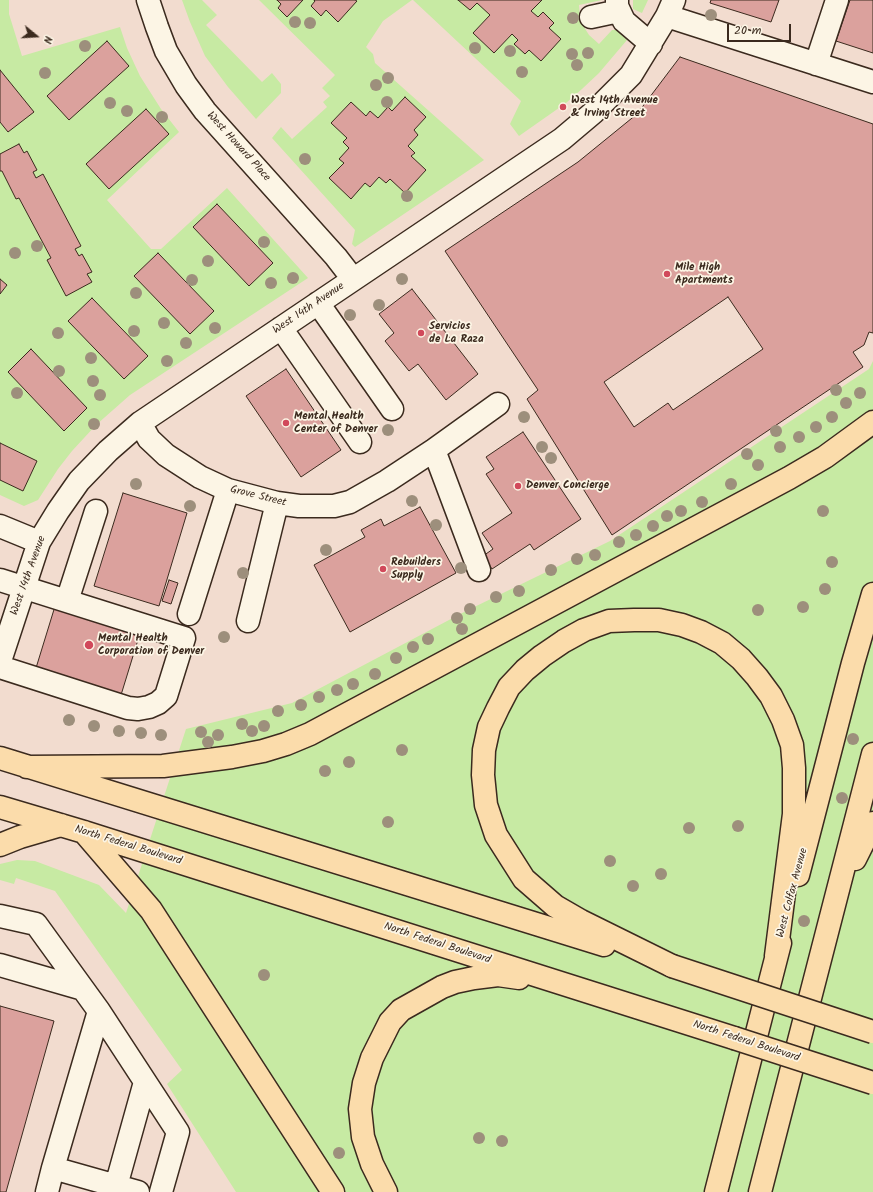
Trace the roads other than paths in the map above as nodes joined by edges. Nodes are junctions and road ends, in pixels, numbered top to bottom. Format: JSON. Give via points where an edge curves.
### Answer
{"nodes":[{"id":1,"x":148,"y":0,"type":"edge"},
{"id":2,"x":837,"y":0,"type":"edge"},
{"id":3,"x":618,"y":6,"type":"edge"},
{"id":4,"x":670,"y":8,"type":"edge"},
{"id":5,"x":591,"y":16,"type":"dead end"},
{"id":6,"x":651,"y":44,"type":"junction"},
{"id":7,"x":816,"y":64,"type":"junction"},
{"id":8,"x":873,"y":82,"type":"edge"},
{"id":9,"x":353,"y":279,"type":"junction"},
{"id":10,"x":318,"y":303,"type":"junction"},
{"id":11,"x":281,"y":328,"type":"junction"},
{"id":12,"x":498,"y":404,"type":"dead end"},
{"id":13,"x":392,"y":408,"type":"dead end"},
{"id":14,"x":873,"y":422,"type":"edge"},
{"id":15,"x":140,"y":423,"type":"junction"},
{"id":16,"x":360,"y":442,"type":"dead end"},
{"id":17,"x":434,"y":450,"type":"junction"},
{"id":18,"x":228,"y":490,"type":"junction"},
{"id":19,"x":277,"y":503,"type":"junction"},
{"id":20,"x":96,"y":511,"type":"dead end"},
{"id":21,"x":0,"y":526,"type":"edge"},
{"id":22,"x":39,"y":542,"type":"junction"},
{"id":23,"x":479,"y":570,"type":"dead end"},
{"id":24,"x":0,"y":580,"type":"edge"},
{"id":25,"x":24,"y":588,"type":"junction"},
{"id":26,"x":873,"y":594,"type":"edge"},
{"id":27,"x":67,"y":601,"type":"junction"},
{"id":28,"x":189,"y":614,"type":"dead end"},
{"id":29,"x":248,"y":621,"type":"dead end"},
{"id":30,"x":0,"y":661,"type":"edge"},
{"id":31,"x":0,"y":667,"type":"edge"},
{"id":32,"x":873,"y":754,"type":"edge"},
{"id":33,"x":0,"y":758,"type":"edge"},
{"id":34,"x":27,"y":767,"type":"junction"},
{"id":35,"x":0,"y":807,"type":"edge"},
{"id":36,"x":873,"y":823,"type":"edge"},
{"id":37,"x":61,"y":825,"type":"junction"},
{"id":38,"x":84,"y":832,"type":"junction"},
{"id":39,"x":0,"y":845,"type":"edge"},
{"id":40,"x":834,"y":901,"type":"junction"},
{"id":41,"x":0,"y":916,"type":"edge"},
{"id":42,"x":776,"y":956,"type":"junction"},
{"id":43,"x":0,"y":965,"type":"edge"},
{"id":44,"x":672,"y":966,"type":"junction"},
{"id":45,"x":83,"y":989,"type":"junction"},
{"id":46,"x":99,"y":1011,"type":"junction"},
{"id":47,"x":657,"y":1014,"type":"junction"},
{"id":48,"x":873,"y":1032,"type":"edge"},
{"id":49,"x":145,"y":1082,"type":"junction"},
{"id":50,"x":873,"y":1083,"type":"edge"},
{"id":51,"x":738,"y":1107,"type":"junction"},
{"id":52,"x":53,"y":1168,"type":"junction"},
{"id":53,"x":75,"y":1183,"type":"edge"},
{"id":54,"x":116,"y":1186,"type":"junction"},
{"id":55,"x":47,"y":1192,"type":"edge"},
{"id":56,"x":138,"y":1192,"type":"edge"},
{"id":57,"x":161,"y":1192,"type":"edge"},
{"id":58,"x":333,"y":1192,"type":"edge"},
{"id":59,"x":386,"y":1192,"type":"edge"},
{"id":60,"x":700,"y":1192,"type":"edge"},
{"id":61,"x":716,"y":1192,"type":"edge"},
{"id":62,"x":760,"y":1192,"type":"edge"}],
"edges":[{"from":1,"to":9,"type":"street","name":"West Howard Place","via":[[166,51],[205,111]]},
{"from":2,"to":7,"type":"street"},
{"from":3,"to":5,"type":"street"},
{"from":3,"to":6,"type":"street","via":[[624,21]]},
{"from":4,"to":6,"type":"street","name":"West 14th Avenue"},
{"from":4,"to":7,"type":"street"},
{"from":6,"to":9,"type":"street","name":"West 14th Avenue","via":[[631,75],[594,112],[562,138]]},
{"from":7,"to":8,"type":"street"},
{"from":9,"to":10,"type":"street","name":"West 14th Avenue"},
{"from":10,"to":11,"type":"street","name":"West 14th Avenue"},
{"from":10,"to":13,"type":"street"},
{"from":11,"to":15,"type":"street","name":"West 14th Avenue"},
{"from":11,"to":16,"type":"street"},
{"from":12,"to":17,"type":"street","name":"Grove Street"},
{"from":14,"to":34,"type":"main road","via":[[825,457],[789,478],[310,734],[286,744],[232,757],[163,766]]},
{"from":15,"to":18,"type":"street","name":"Grove Street","via":[[149,439],[166,455],[200,477]]},
{"from":15,"to":22,"type":"street","name":"West 14th Avenue","via":[[79,480]]},
{"from":17,"to":19,"type":"street","name":"Grove Street","via":[[350,502],[334,506]]},
{"from":17,"to":23,"type":"street"},
{"from":18,"to":19,"type":"street","name":"Grove Street"},
{"from":18,"to":28,"type":"street"},
{"from":19,"to":29,"type":"street"},
{"from":20,"to":27,"type":"street"},
{"from":21,"to":22,"type":"street"},
{"from":22,"to":25,"type":"street","name":"West 14th Avenue"},
{"from":24,"to":25,"type":"street"},
{"from":25,"to":27,"type":"street"},
{"from":25,"to":30,"type":"street","name":"West 14th Avenue"},
{"from":26,"to":42,"type":"main road","name":"West Colfax Avenue"},
{"from":27,"to":31,"type":"street","via":[[184,638],[166,696],[149,707],[128,708]]},
{"from":32,"to":40,"type":"main road"},
{"from":33,"to":34,"type":"main road"},
{"from":34,"to":44,"type":"main road"},
{"from":35,"to":37,"type":"main road","name":"North Federal Boulevard"},
{"from":36,"to":40,"type":"main road"},
{"from":37,"to":38,"type":"main road","name":"North Federal Boulevard"},
{"from":37,"to":39,"type":"main road"},
{"from":38,"to":47,"type":"main road","name":"North Federal Boulevard"},
{"from":38,"to":58,"type":"main road","via":[[151,910]]},
{"from":40,"to":62,"type":"main road"},
{"from":41,"to":45,"type":"street","via":[[36,924]]},
{"from":42,"to":44,"type":"main road","via":[[794,814],[793,752],[783,720],[758,677],[722,643],[682,625],[659,620],[609,621],[564,641],[525,670],[509,687],[489,727],[484,750],[486,805],[496,835],[524,879],[555,906]]},
{"from":42,"to":51,"type":"main road","name":"West Colfax Avenue"},
{"from":43,"to":45,"type":"street"},
{"from":44,"to":48,"type":"main road","bridge":true},
{"from":45,"to":46,"type":"street"},
{"from":46,"to":49,"type":"street"},
{"from":46,"to":52,"type":"street"},
{"from":47,"to":50,"type":"main road","name":"North Federal Boulevard","bridge":true},
{"from":47,"to":59,"type":"main road","via":[[533,981],[498,975],[455,982],[401,1010],[390,1022],[372,1058],[364,1083],[360,1109],[367,1150]]},
{"from":49,"to":54,"type":"street"},
{"from":49,"to":57,"type":"street","via":[[178,1132]]},
{"from":51,"to":60,"type":"main road"},
{"from":51,"to":61,"type":"main road","name":"West Colfax Avenue"},
{"from":52,"to":53,"type":"street"},
{"from":52,"to":55,"type":"street"},
{"from":53,"to":54,"type":"street"},
{"from":54,"to":56,"type":"street"}]}
